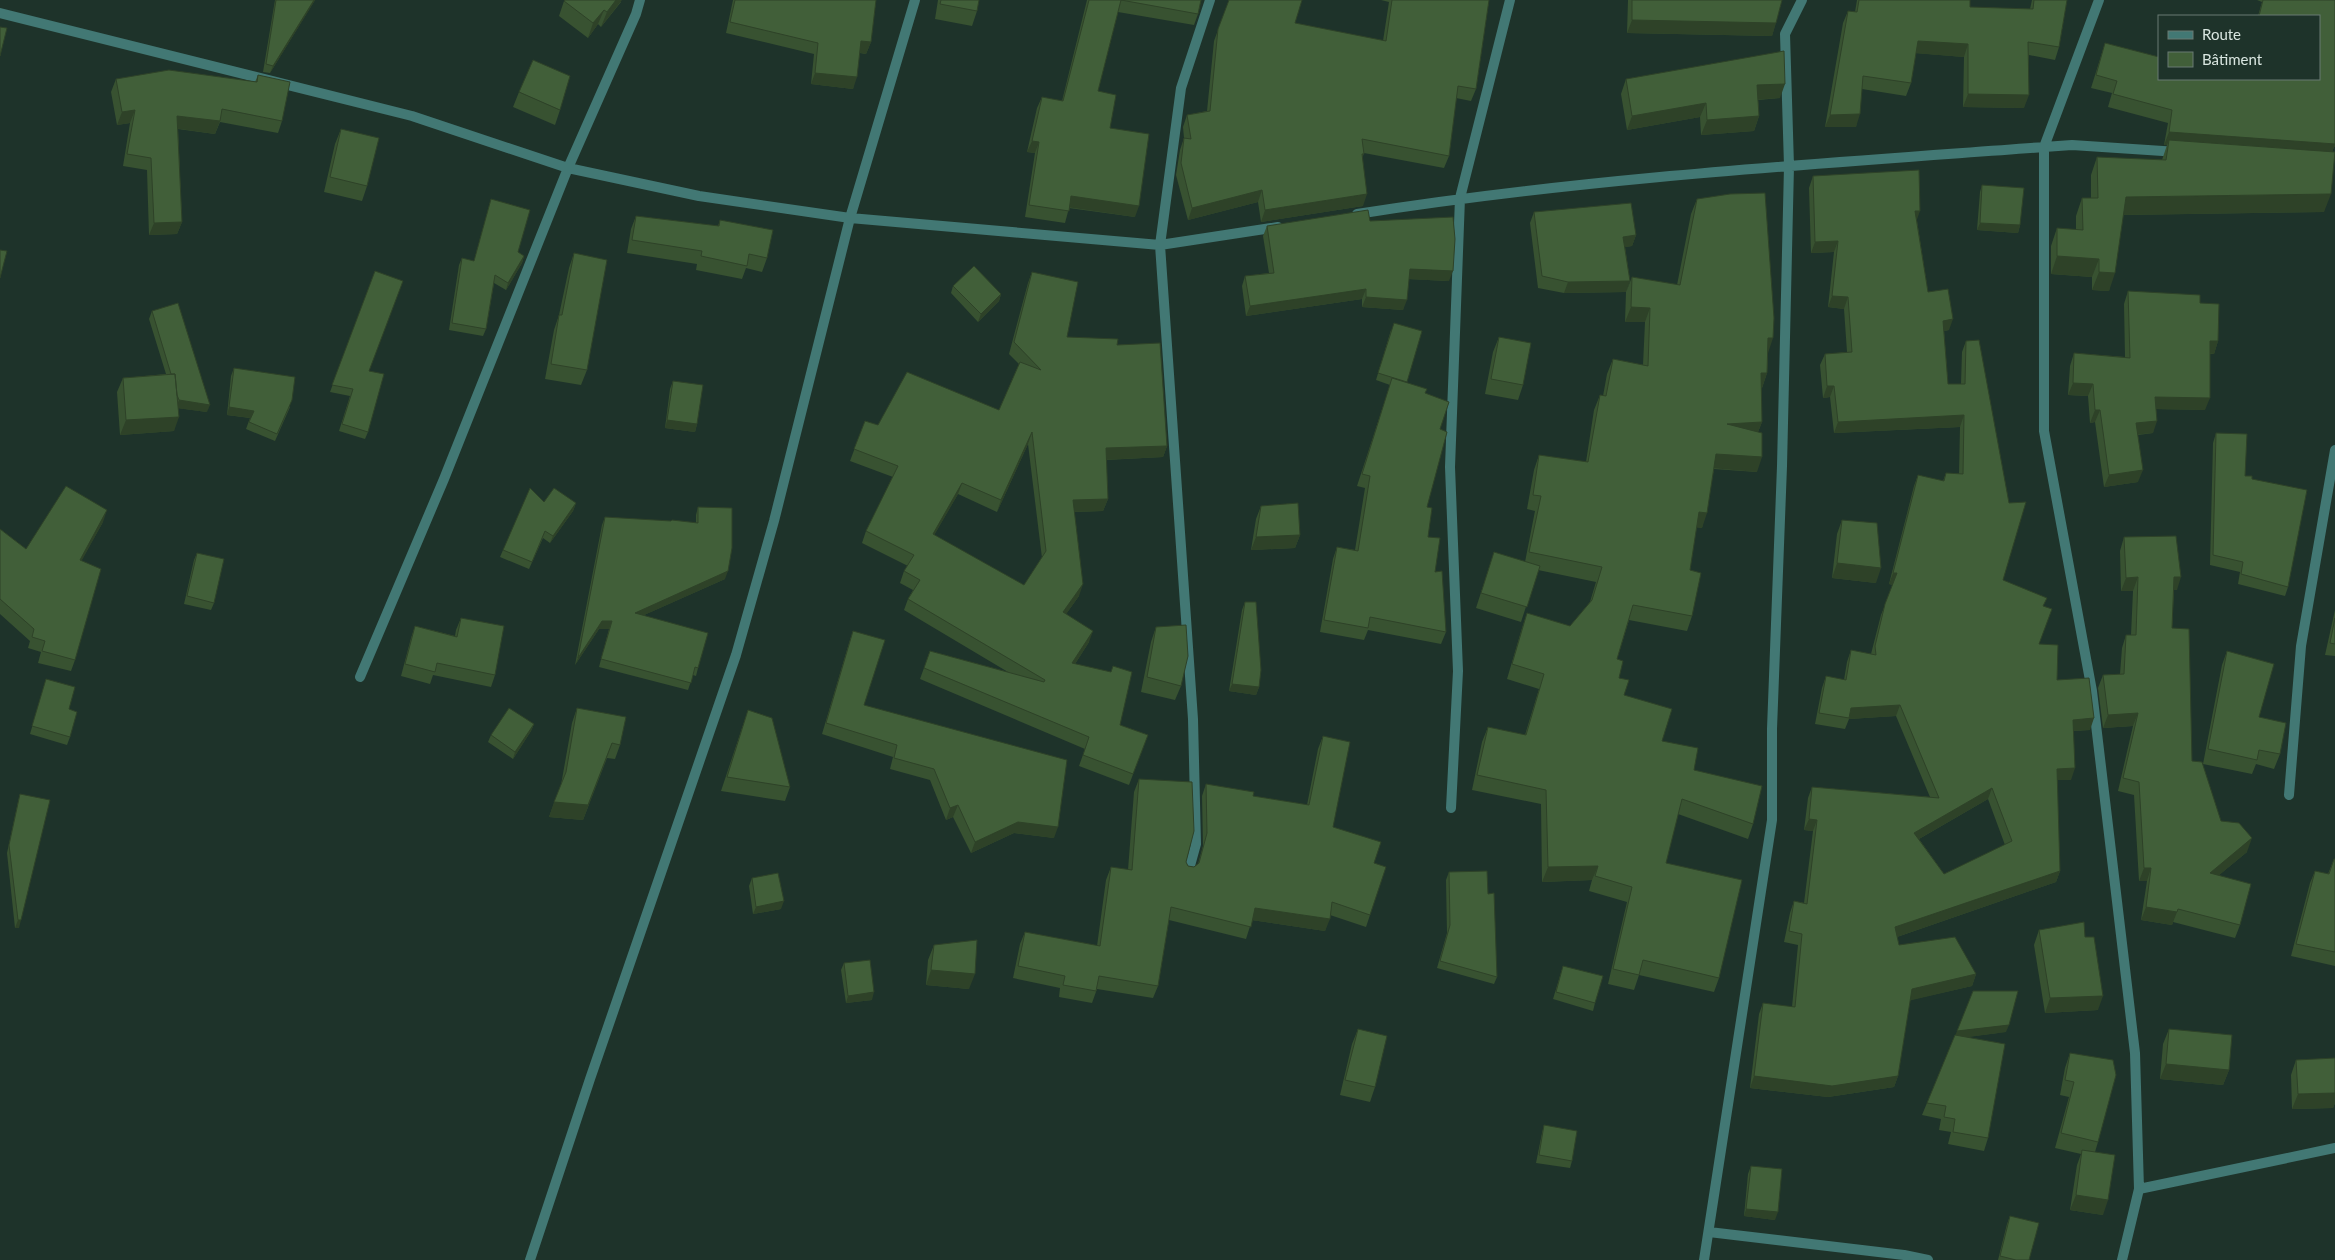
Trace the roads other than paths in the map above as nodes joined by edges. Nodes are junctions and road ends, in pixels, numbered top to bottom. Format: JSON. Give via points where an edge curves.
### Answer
{"nodes":[{"id":1,"x":640,"y":0,"type":"edge"},
{"id":2,"x":915,"y":0,"type":"edge"},
{"id":3,"x":1210,"y":0,"type":"edge"},
{"id":4,"x":1510,"y":0,"type":"edge"},
{"id":5,"x":1802,"y":0,"type":"edge"},
{"id":6,"x":2099,"y":0,"type":"edge"},
{"id":7,"x":0,"y":13,"type":"edge"},
{"id":8,"x":2044,"y":147,"type":"junction"},
{"id":9,"x":2187,"y":153,"type":"edge"},
{"id":10,"x":1789,"y":166,"type":"junction"},
{"id":11,"x":568,"y":168,"type":"junction"},
{"id":12,"x":1460,"y":198,"type":"junction"},
{"id":13,"x":1344,"y":216,"type":"edge"},
{"id":14,"x":850,"y":218,"type":"junction"},
{"id":15,"x":1286,"y":225,"type":"edge"},
{"id":16,"x":1160,"y":245,"type":"junction"},
{"id":17,"x":2335,"y":450,"type":"edge"},
{"id":18,"x":360,"y":677,"type":"dead end"},
{"id":19,"x":2289,"y":794,"type":"dead end"},
{"id":20,"x":1451,"y":808,"type":"dead end"},
{"id":21,"x":1188,"y":873,"type":"edge"},
{"id":22,"x":2335,"y":1148,"type":"edge"},
{"id":23,"x":2140,"y":1189,"type":"junction"},
{"id":24,"x":1708,"y":1232,"type":"junction"},
{"id":25,"x":530,"y":1260,"type":"edge"},
{"id":26,"x":1704,"y":1260,"type":"edge"},
{"id":27,"x":1928,"y":1260,"type":"edge"},
{"id":28,"x":2122,"y":1260,"type":"edge"}],
"edges":[{"from":1,"to":11,"type":"street"},
{"from":2,"to":14,"type":"street"},
{"from":3,"to":16,"type":"street","via":[[1181,88]]},
{"from":4,"to":12,"type":"street"},
{"from":5,"to":10,"type":"street","via":[[1785,34]]},
{"from":6,"to":8,"type":"street"},
{"from":7,"to":11,"type":"street","via":[[412,116]]},
{"from":8,"to":9,"type":"street","via":[[2072,145]]},
{"from":8,"to":10,"type":"street"},
{"from":8,"to":23,"type":"street","via":[[2044,431],[2092,691],[2135,1053]]},
{"from":10,"to":12,"type":"street"},
{"from":10,"to":24,"type":"street","via":[[1772,820]]},
{"from":11,"to":14,"type":"street","via":[[699,196]]},
{"from":11,"to":18,"type":"street","via":[[444,479]]},
{"from":12,"to":13,"type":"street"},
{"from":12,"to":20,"type":"street","via":[[1450,467],[1458,671]]},
{"from":14,"to":16,"type":"street"},
{"from":14,"to":25,"type":"street","via":[[774,521],[736,655]]},
{"from":15,"to":16,"type":"street"},
{"from":16,"to":21,"type":"street","via":[[1193,719],[1196,844]]},
{"from":17,"to":19,"type":"street","via":[[2301,646]]},
{"from":22,"to":23,"type":"street"},
{"from":23,"to":28,"type":"street"},
{"from":24,"to":26,"type":"street"},
{"from":24,"to":27,"type":"street"}]}
